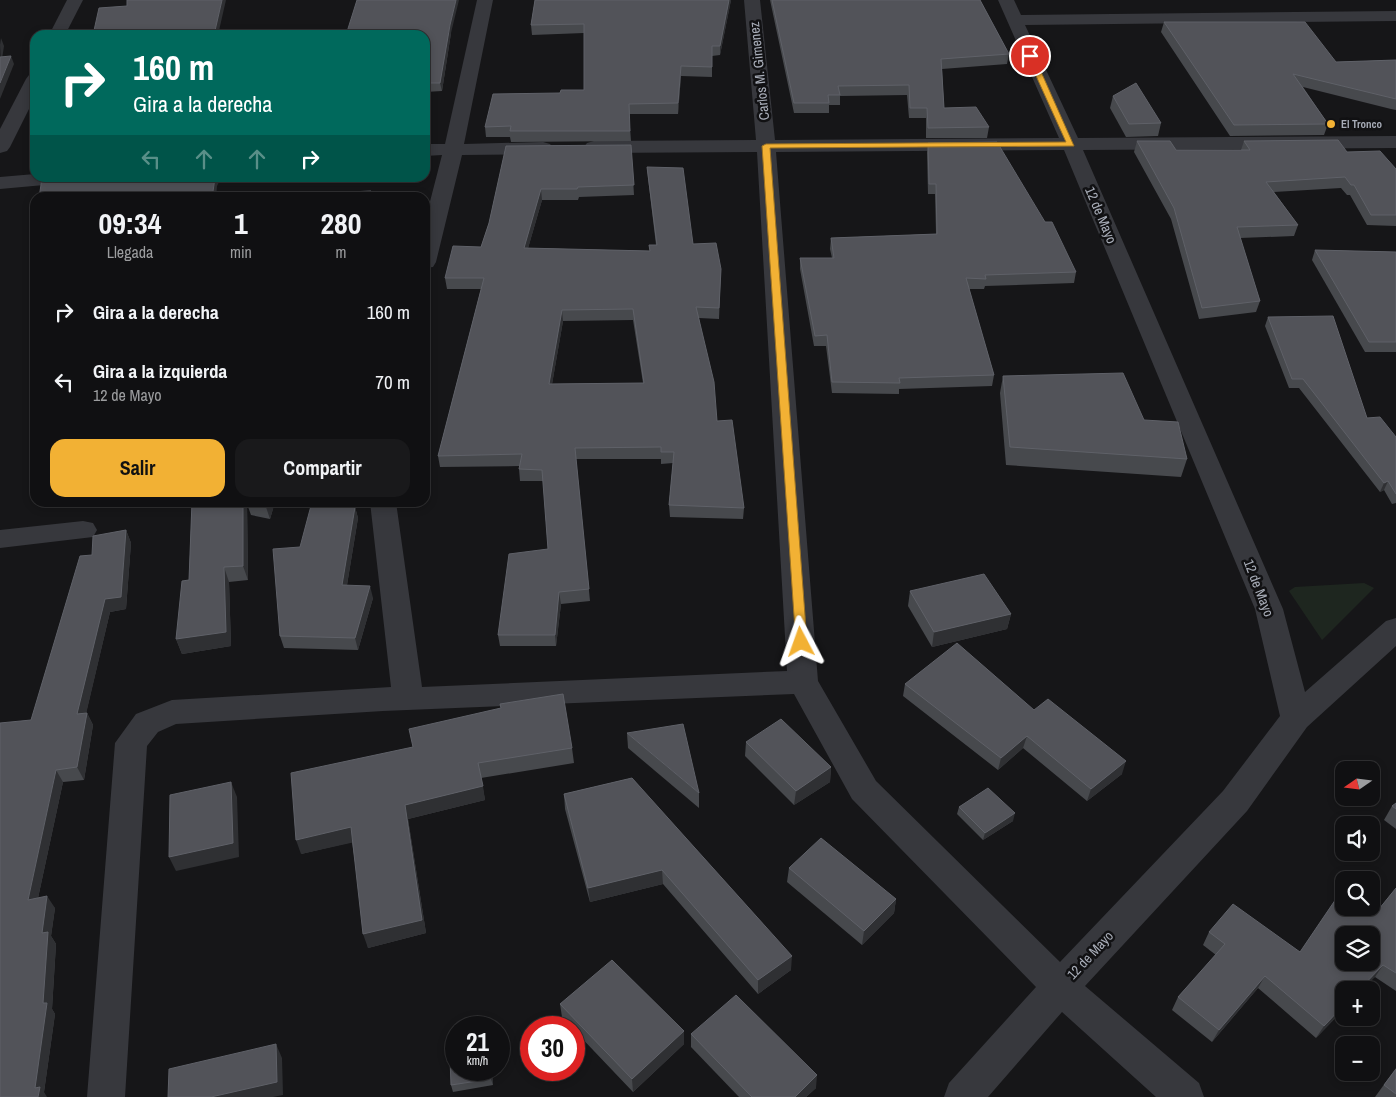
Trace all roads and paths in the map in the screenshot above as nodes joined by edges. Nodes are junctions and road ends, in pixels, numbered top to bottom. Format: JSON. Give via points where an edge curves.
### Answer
{"nodes":[{"id":1,"x":75,"y":0,"type":"edge"},
{"id":2,"x":485,"y":0,"type":"edge"},
{"id":3,"x":752,"y":0,"type":"edge"},
{"id":4,"x":1275,"y":0,"type":"edge"},
{"id":5,"x":1010,"y":10,"type":"edge"},
{"id":6,"x":1286,"y":16,"type":"junction"},
{"id":7,"x":1396,"y":16,"type":"edge"},
{"id":8,"x":60,"y":30,"type":"edge"},
{"id":9,"x":30,"y":89,"type":"edge"},
{"id":10,"x":1071,"y":144,"type":"junction"},
{"id":11,"x":1395,"y":144,"type":"edge"},
{"id":12,"x":766,"y":146,"type":"junction"},
{"id":13,"x":0,"y":147,"type":"edge"},
{"id":14,"x":454,"y":148,"type":"junction"},
{"id":15,"x":430,"y":150,"type":"edge"},
{"id":16,"x":30,"y":180,"type":"edge"},
{"id":17,"x":0,"y":183,"type":"edge"},
{"id":18,"x":430,"y":242,"type":"edge"},
{"id":19,"x":384,"y":507,"type":"edge"},
{"id":20,"x":83,"y":530,"type":"dead end"},
{"id":21,"x":0,"y":539,"type":"edge"},
{"id":22,"x":1396,"y":629,"type":"edge"},
{"id":23,"x":804,"y":682,"type":"junction"},
{"id":24,"x":408,"y":700,"type":"junction"},
{"id":25,"x":1296,"y":718,"type":"junction"},
{"id":26,"x":1060,"y":987,"type":"junction"},
{"id":27,"x":106,"y":1097,"type":"edge"},
{"id":28,"x":963,"y":1097,"type":"edge"},
{"id":29,"x":1185,"y":1097,"type":"edge"}],
"edges":[{"from":1,"to":8,"type":"street"},
{"from":2,"to":14,"type":"street"},
{"from":3,"to":12,"type":"street","name":"Carlos M. Gimenez"},
{"from":4,"to":6,"type":"street"},
{"from":5,"to":6,"type":"street"},
{"from":5,"to":10,"type":"street","name":"12 de Mayo"},
{"from":6,"to":7,"type":"street"},
{"from":9,"to":13,"type":"street"},
{"from":10,"to":11,"type":"street"},
{"from":10,"to":12,"type":"street"},
{"from":10,"to":25,"type":"street","name":"12 de Mayo","via":[[1269,609]]},
{"from":12,"to":14,"type":"street"},
{"from":12,"to":23,"type":"street","name":"Carlos M. Gimenez"},
{"from":14,"to":15,"type":"street"},
{"from":14,"to":18,"type":"street"},
{"from":16,"to":17,"type":"street"},
{"from":19,"to":24,"type":"street"},
{"from":20,"to":21,"type":"street"},
{"from":22,"to":25,"type":"street"},
{"from":23,"to":24,"type":"street"},
{"from":23,"to":26,"type":"street","via":[[864,790]]},
{"from":24,"to":27,"type":"street","via":[[383,698],[172,712],[147,722],[131,742]]},
{"from":25,"to":26,"type":"street","name":"12 de Mayo","via":[[1235,801]]},
{"from":26,"to":28,"type":"street","name":"12 de Mayo"},
{"from":26,"to":29,"type":"street"}]}
